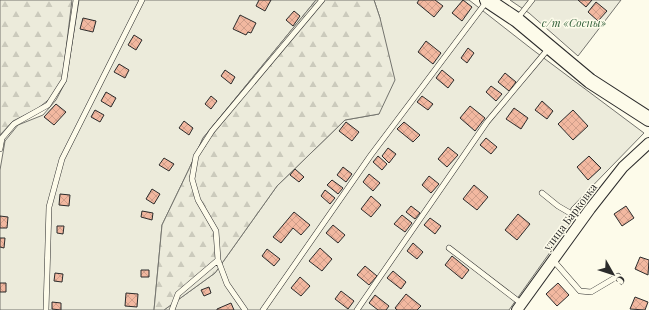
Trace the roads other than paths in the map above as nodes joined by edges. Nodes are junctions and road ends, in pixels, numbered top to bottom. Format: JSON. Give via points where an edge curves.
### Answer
{"nodes":[{"id":1,"x":76,"y":0,"type":"edge"},
{"id":2,"x":142,"y":0,"type":"edge"},
{"id":3,"x":322,"y":0,"type":"edge"},
{"id":4,"x":488,"y":0,"type":"edge"},
{"id":5,"x":532,"y":0,"type":"edge"},
{"id":6,"x":517,"y":20,"type":"junction"},
{"id":7,"x":550,"y":48,"type":"junction"},
{"id":8,"x":649,"y":119,"type":"edge"},
{"id":9,"x":649,"y":143,"type":"edge"},
{"id":10,"x":0,"y":149,"type":"edge"},
{"id":11,"x":542,"y":193,"type":"dead end"},
{"id":12,"x":582,"y":220,"type":"junction"},
{"id":13,"x":449,"y":248,"type":"dead end"},
{"id":14,"x":218,"y":260,"type":"junction"},
{"id":15,"x":553,"y":260,"type":"junction"},
{"id":16,"x":618,"y":276,"type":"dead end"},
{"id":17,"x":519,"y":307,"type":"edge"},
{"id":18,"x":46,"y":310,"type":"edge"},
{"id":19,"x":172,"y":310,"type":"edge"},
{"id":20,"x":245,"y":310,"type":"edge"},
{"id":21,"x":263,"y":310,"type":"edge"},
{"id":22,"x":357,"y":310,"type":"edge"}],
"edges":[{"from":1,"to":10,"type":"lane","via":[[64,80],[48,105],[14,124],[2,138]]},
{"from":2,"to":18,"type":"lane","via":[[62,159],[49,207]]},
{"from":3,"to":14,"type":"lane","via":[[212,131],[196,156],[192,179],[198,200],[216,231]]},
{"from":4,"to":6,"type":"main road"},
{"from":4,"to":21,"type":"lane","via":[[371,155]]},
{"from":5,"to":6,"type":"lane"},
{"from":6,"to":7,"type":"main road"},
{"from":7,"to":8,"type":"main road","via":[[590,81]]},
{"from":7,"to":22,"type":"lane","via":[[487,122]]},
{"from":9,"to":12,"type":"street","name":"улица Барковка","via":[[623,167]]},
{"from":11,"to":12,"type":"lane"},
{"from":12,"to":15,"type":"street","name":"улица Барковка"},
{"from":13,"to":17,"type":"lane"},
{"from":14,"to":19,"type":"lane","via":[[178,294]]},
{"from":14,"to":20,"type":"lane","via":[[227,284]]},
{"from":15,"to":16,"type":"lane","via":[[580,291],[591,292]]},
{"from":15,"to":17,"type":"street","name":"улица Барковка"}]}
